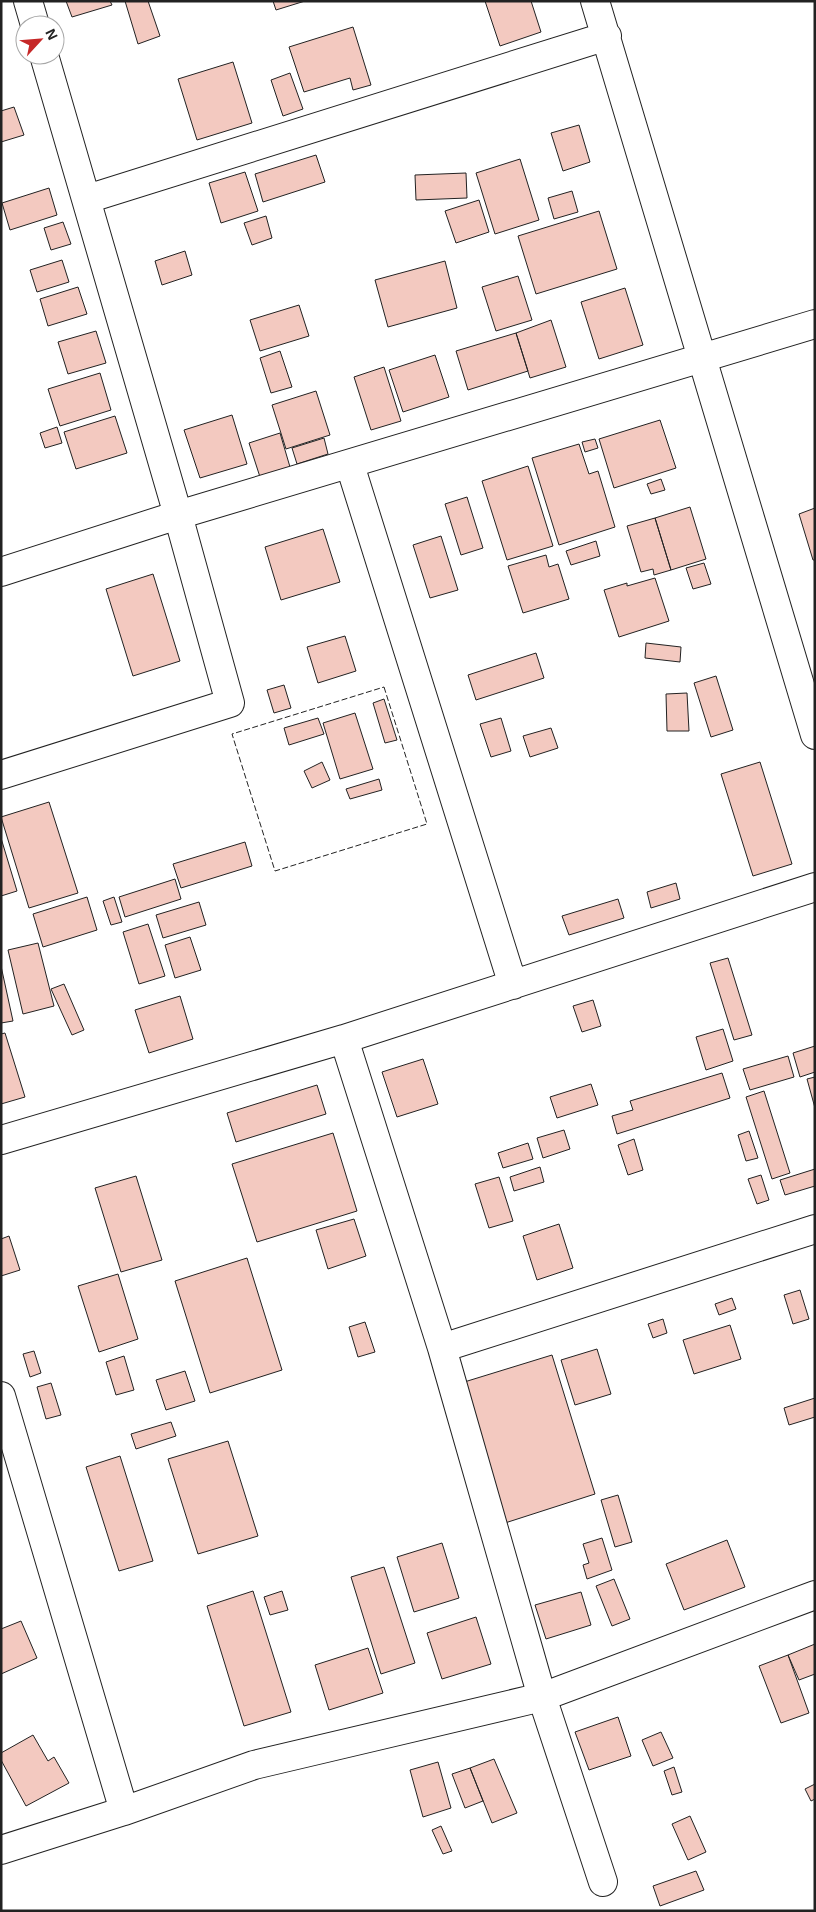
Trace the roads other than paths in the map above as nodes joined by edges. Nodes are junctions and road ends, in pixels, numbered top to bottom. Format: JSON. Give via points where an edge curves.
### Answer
{"nodes":[{"id":1,"x":28,"y":1,"type":"edge"},
{"id":2,"x":595,"y":1,"type":"edge"},
{"id":3,"x":32,"y":15,"type":"edge"},
{"id":4,"x":607,"y":36,"type":"junction"},
{"id":5,"x":47,"y":65,"type":"edge"},
{"id":6,"x":87,"y":199,"type":"junction"},
{"id":7,"x":815,"y":324,"type":"edge"},
{"id":8,"x":701,"y":359,"type":"junction"},
{"id":9,"x":350,"y":464,"type":"junction"},
{"id":10,"x":178,"y":515,"type":"junction"},
{"id":11,"x":1,"y":572,"type":"edge"},
{"id":12,"x":815,"y":735,"type":"edge"},
{"id":13,"x":1,"y":776,"type":"edge"},
{"id":14,"x":815,"y":887,"type":"edge"},
{"id":15,"x":513,"y":985,"type":"junction"},
{"id":16,"x":344,"y":1039,"type":"junction"},
{"id":17,"x":1,"y":1140,"type":"edge"},
{"id":18,"x":815,"y":1228,"type":"edge"},
{"id":19,"x":442,"y":1348,"type":"junction"},
{"id":20,"x":1,"y":1396,"type":"edge"},
{"id":21,"x":815,"y":1595,"type":"edge"},
{"id":22,"x":542,"y":1697,"type":"junction"},
{"id":23,"x":124,"y":1811,"type":"junction"},
{"id":24,"x":1,"y":1850,"type":"edge"},
{"id":25,"x":603,"y":1882,"type":"dead end"}],
"edges":[{"from":1,"to":3,"type":"street"},
{"from":2,"to":4,"type":"street"},
{"from":4,"to":6,"type":"street"},
{"from":4,"to":8,"type":"street"},
{"from":5,"to":6,"type":"street"},
{"from":6,"to":10,"type":"street"},
{"from":7,"to":8,"type":"street"},
{"from":8,"to":9,"type":"street"},
{"from":8,"to":12,"type":"street"},
{"from":9,"to":10,"type":"street"},
{"from":9,"to":15,"type":"street"},
{"from":10,"to":11,"type":"street"},
{"from":10,"to":13,"type":"street","via":[[230,703]]},
{"from":14,"to":15,"type":"street"},
{"from":15,"to":16,"type":"street"},
{"from":16,"to":17,"type":"street"},
{"from":16,"to":19,"type":"street"},
{"from":18,"to":19,"type":"street"},
{"from":19,"to":22,"type":"street"},
{"from":20,"to":23,"type":"street"},
{"from":21,"to":22,"type":"street"},
{"from":22,"to":23,"type":"street","via":[[254,1765]]},
{"from":22,"to":25,"type":"street"},
{"from":23,"to":24,"type":"street"}]}
